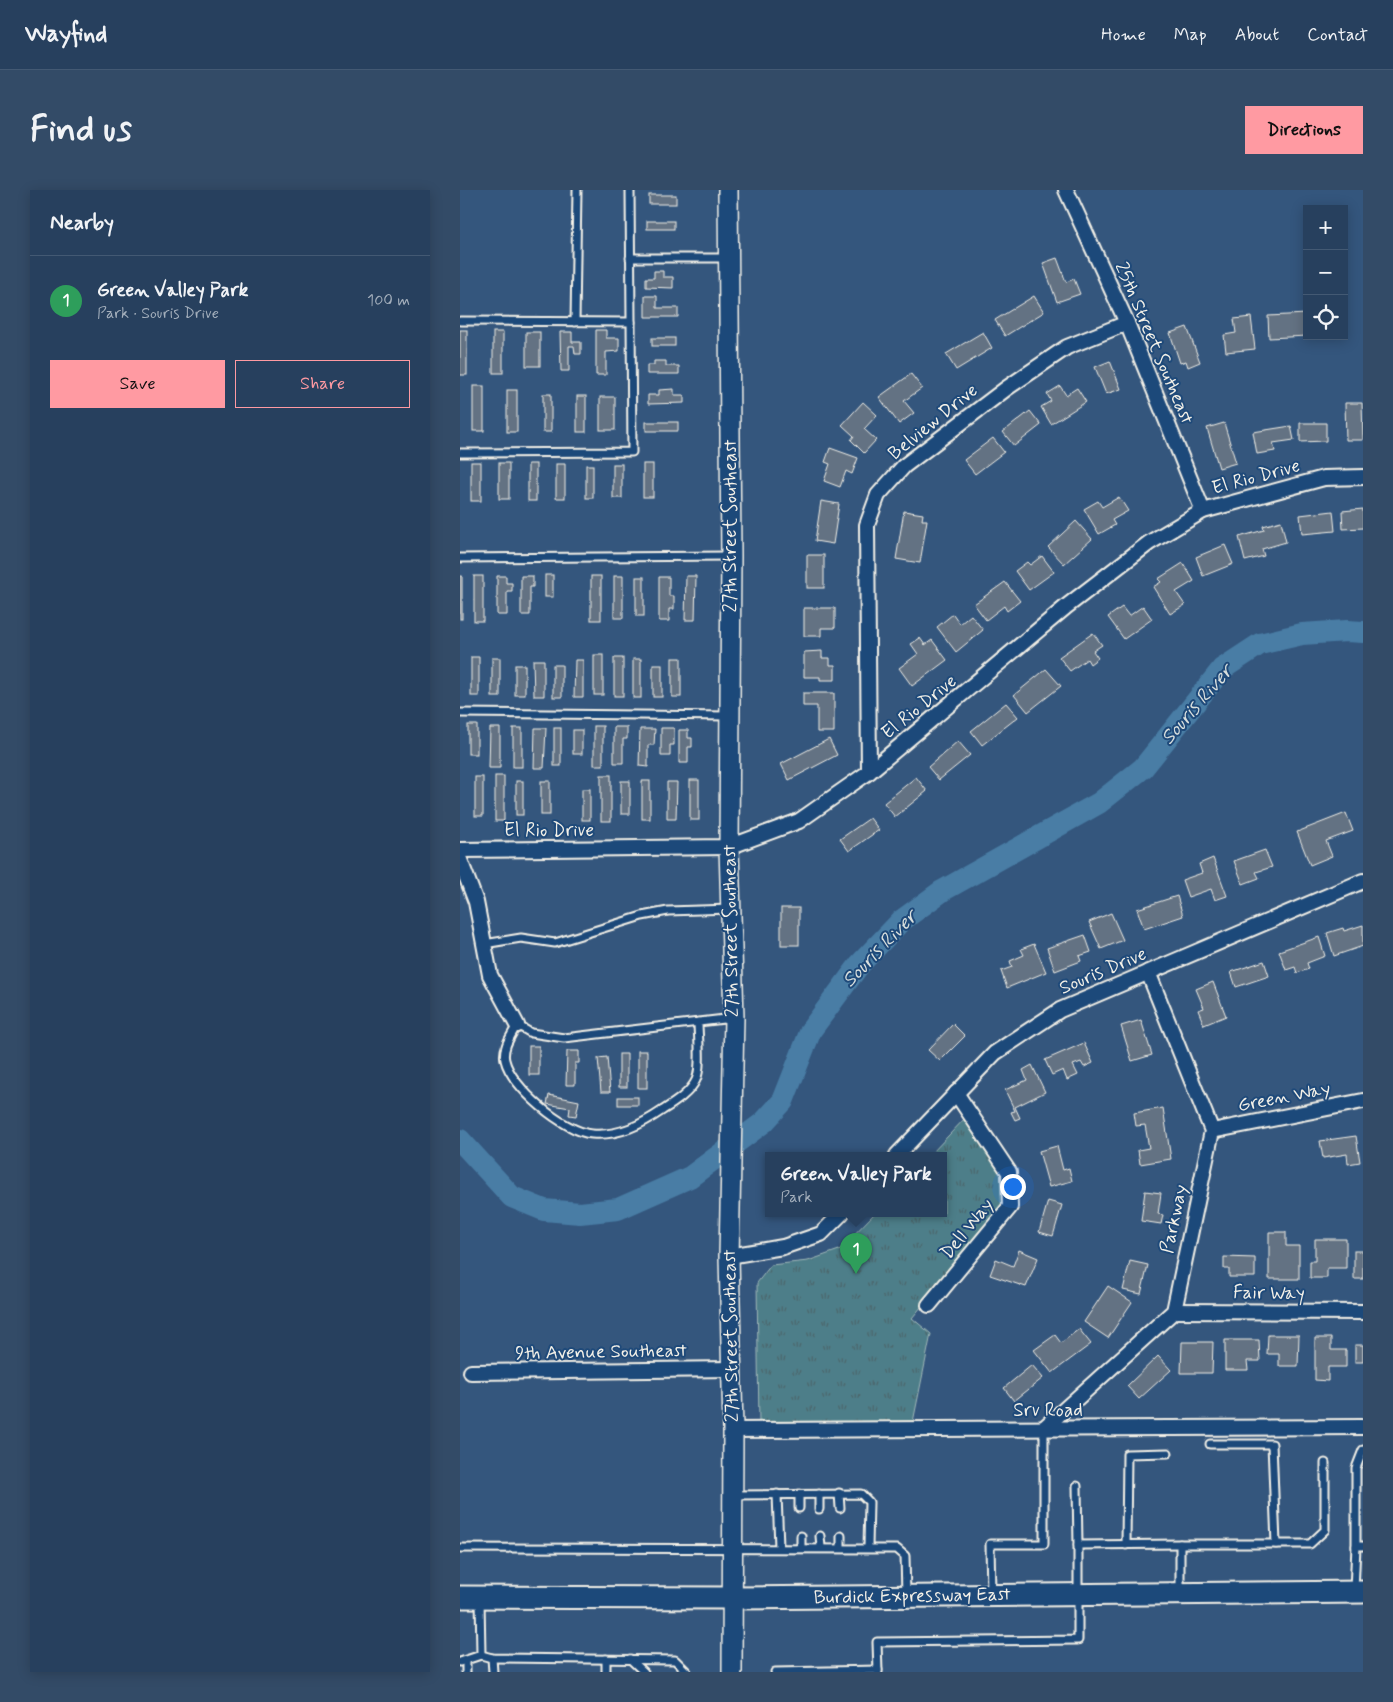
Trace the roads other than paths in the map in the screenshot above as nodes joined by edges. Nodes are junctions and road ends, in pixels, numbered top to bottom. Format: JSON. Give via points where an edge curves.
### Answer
{"nodes":[{"id":1,"x":576,"y":190,"type":"edge"},
{"id":2,"x":630,"y":190,"type":"edge"},
{"id":3,"x":728,"y":190,"type":"edge"},
{"id":4,"x":1066,"y":190,"type":"edge"},
{"id":5,"x":630,"y":258,"type":"junction"},
{"id":6,"x":728,"y":258,"type":"junction"},
{"id":7,"x":460,"y":320,"type":"edge"},
{"id":8,"x":575,"y":322,"type":"junction"},
{"id":9,"x":631,"y":322,"type":"junction"},
{"id":10,"x":1127,"y":323,"type":"junction"},
{"id":11,"x":460,"y":453,"type":"edge"},
{"id":12,"x":1363,"y":477,"type":"edge"},
{"id":13,"x":1203,"y":511,"type":"junction"},
{"id":14,"x":731,"y":556,"type":"junction"},
{"id":15,"x":460,"y":558,"type":"edge"},
{"id":16,"x":460,"y":713,"type":"edge"},
{"id":17,"x":730,"y":716,"type":"junction"},
{"id":18,"x":869,"y":772,"type":"junction"},
{"id":19,"x":729,"y":848,"type":"junction"},
{"id":20,"x":460,"y":850,"type":"edge"},
{"id":21,"x":460,"y":860,"type":"edge"},
{"id":22,"x":1363,"y":881,"type":"edge"},
{"id":23,"x":731,"y":909,"type":"junction"},
{"id":24,"x":484,"y":944,"type":"junction"},
{"id":25,"x":1148,"y":972,"type":"junction"},
{"id":26,"x":734,"y":1018,"type":"junction"},
{"id":27,"x":698,"y":1022,"type":"junction"},
{"id":28,"x":517,"y":1025,"type":"junction"},
{"id":29,"x":956,"y":1093,"type":"junction"},
{"id":30,"x":1363,"y":1100,"type":"edge"},
{"id":31,"x":1212,"y":1131,"type":"junction"},
{"id":32,"x":900,"y":1152,"type":"edge"},
{"id":33,"x":838,"y":1217,"type":"edge"},
{"id":34,"x":729,"y":1256,"type":"junction"},
{"id":35,"x":928,"y":1305,"type":"dead end"},
{"id":36,"x":1174,"y":1311,"type":"junction"},
{"id":37,"x":1363,"y":1312,"type":"edge"},
{"id":38,"x":732,"y":1369,"type":"junction"},
{"id":39,"x":471,"y":1372,"type":"dead end"},
{"id":40,"x":1363,"y":1427,"type":"edge"},
{"id":41,"x":1044,"y":1428,"type":"junction"},
{"id":42,"x":733,"y":1430,"type":"junction"},
{"id":43,"x":1210,"y":1444,"type":"dead end"},
{"id":44,"x":1363,"y":1450,"type":"edge"},
{"id":45,"x":1168,"y":1453,"type":"dead end"},
{"id":46,"x":1325,"y":1463,"type":"dead end"},
{"id":47,"x":1077,"y":1486,"type":"dead end"},
{"id":48,"x":839,"y":1493,"type":"junction"},
{"id":49,"x":777,"y":1494,"type":"junction"},
{"id":50,"x":799,"y":1494,"type":"junction"},
{"id":51,"x":819,"y":1494,"type":"junction"},
{"id":52,"x":732,"y":1495,"type":"junction"},
{"id":53,"x":799,"y":1508,"type":"dead end"},
{"id":54,"x":840,"y":1508,"type":"dead end"},
{"id":55,"x":819,"y":1509,"type":"dead end"},
{"id":56,"x":801,"y":1536,"type":"dead end"},
{"id":57,"x":820,"y":1536,"type":"dead end"},
{"id":58,"x":841,"y":1536,"type":"dead end"},
{"id":59,"x":1180,"y":1544,"type":"junction"},
{"id":60,"x":1276,"y":1544,"type":"junction"},
{"id":61,"x":1078,"y":1545,"type":"junction"},
{"id":62,"x":1126,"y":1545,"type":"junction"},
{"id":63,"x":1359,"y":1546,"type":"edge"},
{"id":64,"x":732,"y":1547,"type":"junction"},
{"id":65,"x":779,"y":1547,"type":"junction"},
{"id":66,"x":801,"y":1547,"type":"junction"},
{"id":67,"x":820,"y":1547,"type":"junction"},
{"id":68,"x":841,"y":1547,"type":"junction"},
{"id":69,"x":868,"y":1547,"type":"junction"},
{"id":70,"x":460,"y":1548,"type":"edge"},
{"id":71,"x":1358,"y":1592,"type":"edge"},
{"id":72,"x":1180,"y":1594,"type":"junction"},
{"id":73,"x":991,"y":1595,"type":"junction"},
{"id":74,"x":1078,"y":1595,"type":"junction"},
{"id":75,"x":906,"y":1596,"type":"junction"},
{"id":76,"x":470,"y":1597,"type":"edge"},
{"id":77,"x":732,"y":1598,"type":"junction"},
{"id":78,"x":482,"y":1655,"type":"junction"},
{"id":79,"x":492,"y":1658,"type":"junction"},
{"id":80,"x":606,"y":1659,"type":"junction"},
{"id":81,"x":463,"y":1662,"type":"edge"},
{"id":82,"x":633,"y":1665,"type":"edge"},
{"id":83,"x":878,"y":1671,"type":"edge"},
{"id":84,"x":466,"y":1672,"type":"edge"},
{"id":85,"x":493,"y":1672,"type":"edge"},
{"id":86,"x":606,"y":1672,"type":"edge"},
{"id":87,"x":644,"y":1672,"type":"edge"},
{"id":88,"x":686,"y":1672,"type":"edge"},
{"id":89,"x":732,"y":1672,"type":"edge"},
{"id":90,"x":775,"y":1672,"type":"edge"}],
"edges":[{"from":1,"to":8,"type":"lane"},
{"from":2,"to":5,"type":"lane"},
{"from":3,"to":6,"type":"street","name":"27th Street Southeast"},
{"from":4,"to":10,"type":"street","name":"25th Street Southeast"},
{"from":5,"to":6,"type":"lane"},
{"from":5,"to":9,"type":"lane"},
{"from":6,"to":14,"type":"street","name":"27th Street Southeast"},
{"from":7,"to":8,"type":"lane"},
{"from":8,"to":9,"type":"lane"},
{"from":9,"to":11,"type":"lane","via":[[632,452]]},
{"from":10,"to":13,"type":"street","name":"25th Street Southeast"},
{"from":10,"to":18,"type":"street","name":"Belview Drive","via":[[1067,347],[1007,388],[904,466],[878,495],[867,525]]},
{"from":12,"to":13,"type":"street","name":"El Rio Drive","via":[[1324,478]]},
{"from":13,"to":18,"type":"street","name":"El Rio Drive","via":[[1150,543],[1082,595]]},
{"from":14,"to":15,"type":"lane"},
{"from":14,"to":17,"type":"street","name":"27th Street Southeast"},
{"from":16,"to":17,"type":"lane"},
{"from":17,"to":19,"type":"street","name":"27th Street Southeast"},
{"from":18,"to":19,"type":"street","name":"El Rio Drive","via":[[799,821]]},
{"from":19,"to":20,"type":"street","name":"El Rio Drive"},
{"from":19,"to":23,"type":"street","name":"27th Street Southeast"},
{"from":21,"to":24,"type":"street","via":[[476,902]]},
{"from":22,"to":25,"type":"street","name":"Souris Drive"},
{"from":23,"to":24,"type":"lane","via":[[668,911],[642,916],[555,944],[521,938]]},
{"from":23,"to":26,"type":"street","name":"27th Street Southeast"},
{"from":24,"to":28,"type":"street","via":[[490,975]]},
{"from":25,"to":29,"type":"street","name":"Souris Drive","via":[[1060,1010],[995,1053]]},
{"from":25,"to":31,"type":"street"},
{"from":26,"to":27,"type":"lane"},
{"from":26,"to":34,"type":"street","name":"27th Street Southeast"},
{"from":27,"to":28,"type":"lane","via":[[564,1038],[532,1033]]},
{"from":27,"to":28,"type":"lane","via":[[698,1068],[696,1079],[687,1092],[632,1128],[591,1134],[556,1120],[537,1104],[511,1073],[505,1060],[506,1044]]},
{"from":29,"to":32,"type":"street","name":"Souris Drive"},
{"from":29,"to":35,"type":"street","name":"Dell Way","via":[[1008,1172],[1010,1207]]},
{"from":30,"to":31,"type":"street","name":"Green Way"},
{"from":31,"to":36,"type":"street","name":"Parkway"},
{"from":33,"to":34,"type":"street","via":[[821,1234],[783,1247]]},
{"from":34,"to":38,"type":"street","name":"27th Street Southeast"},
{"from":36,"to":37,"type":"street","name":"Fair Way"},
{"from":36,"to":41,"type":"street"},
{"from":38,"to":39,"type":"street","name":"9th Avenue Southeast"},
{"from":38,"to":42,"type":"street","name":"27th Street Southeast"},
{"from":40,"to":41,"type":"street","name":"Srv Road"},
{"from":41,"to":42,"type":"street","name":"Srv Road"},
{"from":41,"to":73,"type":"lane","via":[[1044,1544],[990,1544]]},
{"from":42,"to":52,"type":"street","name":"27th Street Southeast"},
{"from":43,"to":60,"type":"lane","via":[[1272,1444]]},
{"from":44,"to":63,"type":"lane","via":[[1356,1468]]},
{"from":45,"to":62,"type":"lane","via":[[1127,1454]]},
{"from":46,"to":60,"type":"lane","via":[[1324,1530],[1310,1544]]},
{"from":47,"to":61,"type":"lane"},
{"from":48,"to":51,"type":"lane"},
{"from":48,"to":54,"type":"lane"},
{"from":48,"to":69,"type":"lane","via":[[861,1494],[869,1502]]},
{"from":49,"to":50,"type":"lane"},
{"from":49,"to":52,"type":"lane"},
{"from":49,"to":65,"type":"lane"},
{"from":50,"to":51,"type":"lane"},
{"from":50,"to":53,"type":"lane"},
{"from":51,"to":55,"type":"lane"},
{"from":52,"to":64,"type":"street","name":"27th Street Southeast"},
{"from":56,"to":66,"type":"lane"},
{"from":57,"to":67,"type":"lane"},
{"from":58,"to":68,"type":"lane"},
{"from":59,"to":60,"type":"lane"},
{"from":59,"to":62,"type":"lane"},
{"from":59,"to":72,"type":"lane"},
{"from":61,"to":62,"type":"lane"},
{"from":61,"to":74,"type":"lane"},
{"from":63,"to":71,"type":"lane"},
{"from":64,"to":65,"type":"lane"},
{"from":64,"to":70,"type":"lane"},
{"from":64,"to":77,"type":"street","name":"27th Street Southeast"},
{"from":65,"to":66,"type":"lane"},
{"from":66,"to":67,"type":"lane"},
{"from":67,"to":68,"type":"lane"},
{"from":68,"to":69,"type":"lane"},
{"from":69,"to":75,"type":"lane","via":[[897,1549],[905,1556]]},
{"from":71,"to":72,"type":"main road","name":"Burdick Expressway East"},
{"from":72,"to":74,"type":"main road","name":"Burdick Expressway East"},
{"from":73,"to":74,"type":"main road","name":"Burdick Expressway East"},
{"from":73,"to":75,"type":"main road","name":"Burdick Expressway East"},
{"from":74,"to":83,"type":"lane","via":[[1078,1640],[877,1642]]},
{"from":75,"to":77,"type":"main road","name":"Burdick Expressway East"},
{"from":76,"to":77,"type":"main road","name":"Burdick Expressway East"},
{"from":76,"to":78,"type":"lane"},
{"from":77,"to":89,"type":"street","name":"27th Street Southeast"},
{"from":78,"to":79,"type":"lane"},
{"from":78,"to":81,"type":"lane"},
{"from":79,"to":80,"type":"lane"},
{"from":79,"to":85,"type":"lane"},
{"from":80,"to":82,"type":"lane"},
{"from":80,"to":86,"type":"lane"},
{"from":81,"to":84,"type":"lane"},
{"from":82,"to":87,"type":"lane"},
{"from":82,"to":88,"type":"lane","via":[[676,1660]]},
{"from":83,"to":90,"type":"lane"}]}
